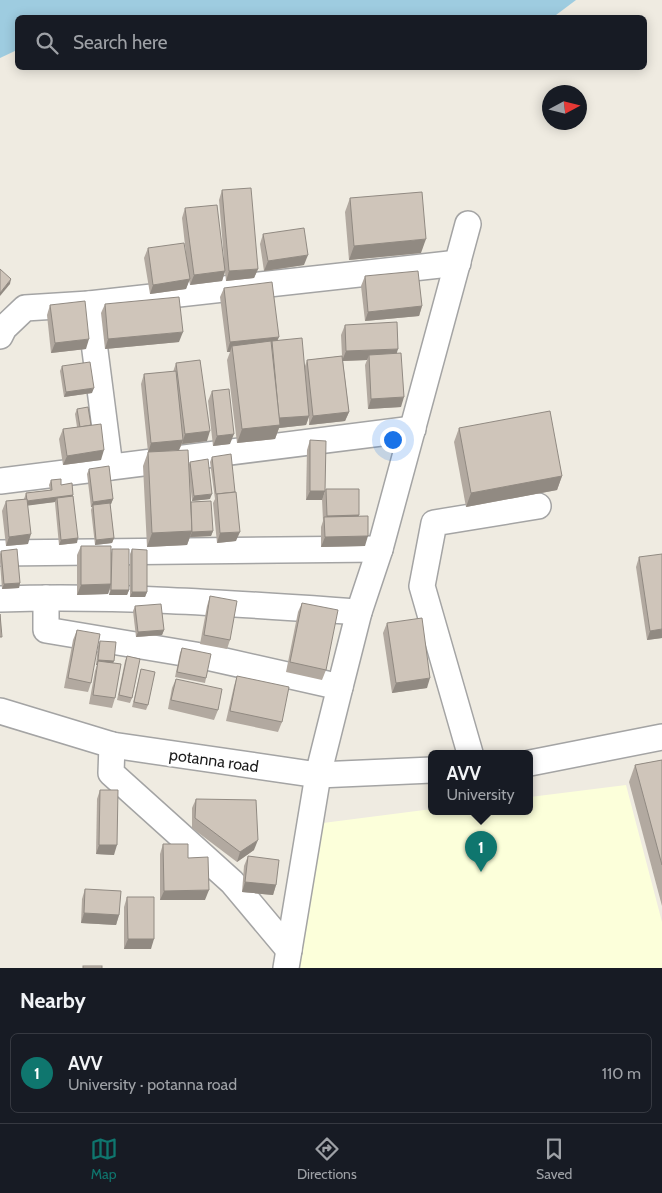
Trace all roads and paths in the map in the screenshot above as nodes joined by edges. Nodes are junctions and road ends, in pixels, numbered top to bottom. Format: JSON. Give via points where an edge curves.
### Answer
{"nodes":[{"id":1,"x":468,"y":224,"type":"dead end"},
{"id":2,"x":458,"y":263,"type":"junction"},
{"id":3,"x":89,"y":304,"type":"junction"},
{"id":4,"x":0,"y":336,"type":"edge"},
{"id":5,"x":412,"y":429,"type":"junction"},
{"id":6,"x":110,"y":467,"type":"junction"},
{"id":7,"x":0,"y":481,"type":"edge"},
{"id":8,"x":538,"y":506,"type":"dead end"},
{"id":9,"x":380,"y":550,"type":"junction"},
{"id":10,"x":0,"y":553,"type":"edge"},
{"id":11,"x":46,"y":598,"type":"junction"},
{"id":12,"x":0,"y":600,"type":"edge"},
{"id":13,"x":359,"y":612,"type":"junction"},
{"id":14,"x":340,"y":687,"type":"junction"},
{"id":15,"x":0,"y":711,"type":"edge"},
{"id":16,"x":662,"y":738,"type":"edge"},
{"id":17,"x":112,"y":745,"type":"junction"},
{"id":18,"x":469,"y":750,"type":"edge"},
{"id":19,"x":533,"y":762,"type":"edge"},
{"id":20,"x":428,"y":770,"type":"edge"},
{"id":21,"x":318,"y":774,"type":"junction"},
{"id":22,"x":288,"y":959,"type":"edge"}],
"edges":[{"from":1,"to":2,"type":"street"},
{"from":2,"to":3,"type":"street"},
{"from":2,"to":5,"type":"street"},
{"from":3,"to":4,"type":"street","via":[[25,308]]},
{"from":3,"to":6,"type":"street"},
{"from":5,"to":6,"type":"street"},
{"from":5,"to":9,"type":"street"},
{"from":6,"to":7,"type":"street"},
{"from":8,"to":18,"type":"street","via":[[434,523],[422,586]]},
{"from":9,"to":10,"type":"street"},
{"from":9,"to":13,"type":"street"},
{"from":11,"to":12,"type":"street"},
{"from":11,"to":13,"type":"street","via":[[204,602]]},
{"from":11,"to":14,"type":"street","via":[[46,630],[207,657]]},
{"from":13,"to":14,"type":"street"},
{"from":14,"to":21,"type":"street"},
{"from":15,"to":17,"type":"street","name":"potanna road"},
{"from":16,"to":19,"type":"street"},
{"from":17,"to":21,"type":"street","name":"potanna road"},
{"from":17,"to":22,"type":"street","via":[[111,772],[232,882]]},
{"from":20,"to":21,"type":"street","name":"potanna road"},
{"from":21,"to":22,"type":"street"}]}
